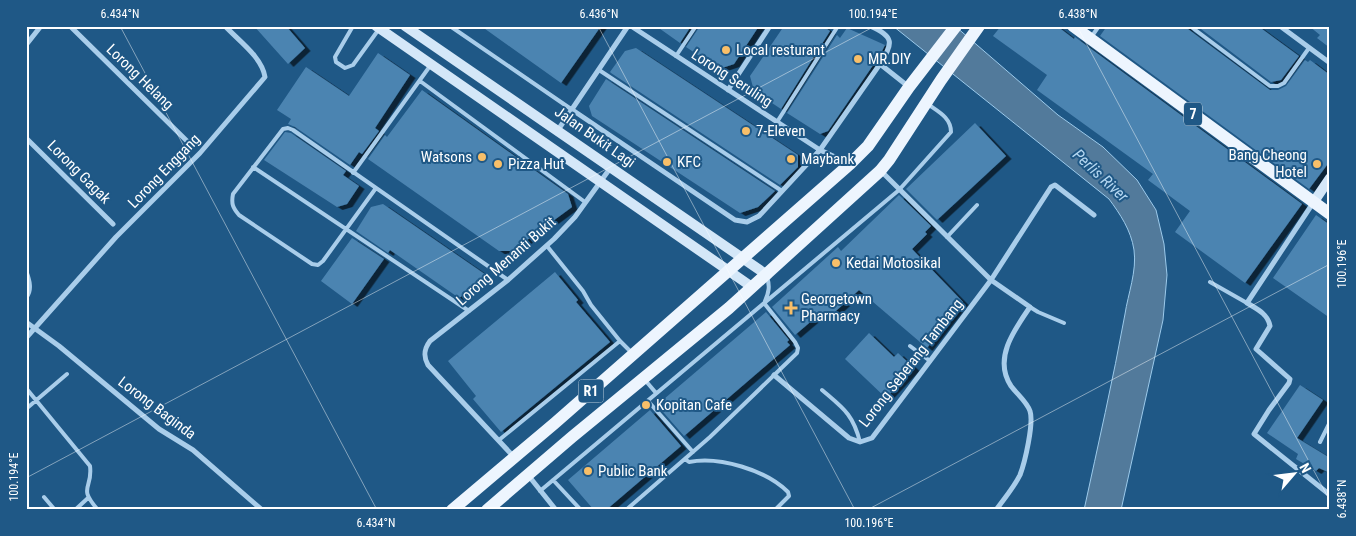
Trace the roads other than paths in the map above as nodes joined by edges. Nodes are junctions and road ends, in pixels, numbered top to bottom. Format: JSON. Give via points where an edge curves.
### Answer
{"nodes":[{"id":1,"x":41,"y":26,"type":"edge"},
{"id":2,"x":70,"y":26,"type":"edge"},
{"id":3,"x":225,"y":26,"type":"edge"},
{"id":4,"x":353,"y":26,"type":"edge"},
{"id":5,"x":405,"y":26,"type":"edge"},
{"id":6,"x":450,"y":26,"type":"edge"},
{"id":7,"x":629,"y":26,"type":"edge"},
{"id":8,"x":696,"y":26,"type":"edge"},
{"id":9,"x":770,"y":26,"type":"edge"},
{"id":10,"x":838,"y":26,"type":"edge"},
{"id":11,"x":870,"y":26,"type":"edge"},
{"id":12,"x":956,"y":26,"type":"edge"},
{"id":13,"x":1073,"y":26,"type":"edge"},
{"id":14,"x":1099,"y":26,"type":"edge"},
{"id":15,"x":1190,"y":26,"type":"edge"},
{"id":16,"x":1280,"y":26,"type":"edge"},
{"id":17,"x":378,"y":27,"type":"edge"},
{"id":18,"x":979,"y":27,"type":"edge"},
{"id":19,"x":1090,"y":38,"type":"junction"},
{"id":20,"x":26,"y":45,"type":"edge"},
{"id":21,"x":1309,"y":48,"type":"junction"},
{"id":22,"x":676,"y":56,"type":"junction"},
{"id":23,"x":1330,"y":63,"type":"edge"},
{"id":24,"x":880,"y":64,"type":"junction"},
{"id":25,"x":432,"y":65,"type":"junction"},
{"id":26,"x":598,"y":70,"type":"junction"},
{"id":27,"x":420,"y":81,"type":"junction"},
{"id":28,"x":909,"y":87,"type":"junction"},
{"id":29,"x":728,"y":90,"type":"junction"},
{"id":30,"x":926,"y":103,"type":"junction"},
{"id":31,"x":571,"y":109,"type":"junction"},
{"id":32,"x":777,"y":122,"type":"junction"},
{"id":33,"x":558,"y":130,"type":"junction"},
{"id":34,"x":26,"y":138,"type":"edge"},
{"id":35,"x":192,"y":146,"type":"dead end"},
{"id":36,"x":820,"y":150,"type":"junction"},
{"id":37,"x":850,"y":164,"type":"junction"},
{"id":38,"x":611,"y":166,"type":"junction"},
{"id":39,"x":253,"y":167,"type":"junction"},
{"id":40,"x":880,"y":171,"type":"junction"},
{"id":41,"x":353,"y":173,"type":"junction"},
{"id":42,"x":1330,"y":178,"type":"edge"},
{"id":43,"x":600,"y":181,"type":"junction"},
{"id":44,"x":376,"y":188,"type":"junction"},
{"id":45,"x":898,"y":190,"type":"junction"},
{"id":46,"x":782,"y":191,"type":"junction"},
{"id":47,"x":585,"y":202,"type":"junction"},
{"id":48,"x":1313,"y":203,"type":"junction"},
{"id":49,"x":977,"y":205,"type":"dead end"},
{"id":50,"x":1330,"y":214,"type":"edge"},
{"id":51,"x":1094,"y":215,"type":"dead end"},
{"id":52,"x":114,"y":224,"type":"dead end"},
{"id":53,"x":347,"y":228,"type":"junction"},
{"id":54,"x":948,"y":237,"type":"junction"},
{"id":55,"x":547,"y":246,"type":"junction"},
{"id":56,"x":743,"y":258,"type":"junction"},
{"id":57,"x":728,"y":270,"type":"junction"},
{"id":58,"x":26,"y":272,"type":"edge"},
{"id":59,"x":767,"y":275,"type":"junction"},
{"id":60,"x":508,"y":280,"type":"junction"},
{"id":61,"x":991,"y":280,"type":"junction"},
{"id":62,"x":1210,"y":282,"type":"dead end"},
{"id":63,"x":752,"y":287,"type":"junction"},
{"id":64,"x":26,"y":297,"type":"edge"},
{"id":65,"x":764,"y":303,"type":"junction"},
{"id":66,"x":1247,"y":303,"type":"junction"},
{"id":67,"x":1030,"y":307,"type":"junction"},
{"id":68,"x":469,"y":311,"type":"junction"},
{"id":69,"x":26,"y":322,"type":"edge"},
{"id":70,"x":1064,"y":323,"type":"dead end"},
{"id":71,"x":35,"y":329,"type":"junction"},
{"id":72,"x":26,"y":338,"type":"edge"},
{"id":73,"x":620,"y":341,"type":"junction"},
{"id":74,"x":910,"y":346,"type":"dead end"},
{"id":75,"x":633,"y":354,"type":"junction"},
{"id":76,"x":930,"y":361,"type":"junction"},
{"id":77,"x":67,"y":374,"type":"dead end"},
{"id":78,"x":774,"y":376,"type":"junction"},
{"id":79,"x":643,"y":379,"type":"junction"},
{"id":80,"x":26,"y":388,"type":"edge"},
{"id":81,"x":822,"y":390,"type":"dead end"},
{"id":82,"x":656,"y":393,"type":"junction"},
{"id":83,"x":36,"y":400,"type":"junction"},
{"id":84,"x":648,"y":401,"type":"junction"},
{"id":85,"x":26,"y":409,"type":"edge"},
{"id":86,"x":1330,"y":422,"type":"edge"},
{"id":87,"x":498,"y":440,"type":"junction"},
{"id":88,"x":860,"y":442,"type":"junction"},
{"id":89,"x":1320,"y":442,"type":"dead end"},
{"id":90,"x":693,"y":452,"type":"junction"},
{"id":91,"x":515,"y":457,"type":"junction"},
{"id":92,"x":685,"y":459,"type":"junction"},
{"id":93,"x":528,"y":475,"type":"junction"},
{"id":94,"x":553,"y":480,"type":"junction"},
{"id":95,"x":540,"y":491,"type":"junction"},
{"id":96,"x":1330,"y":495,"type":"edge"},
{"id":97,"x":44,"y":497,"type":"dead end"},
{"id":98,"x":88,"y":498,"type":"junction"},
{"id":99,"x":55,"y":510,"type":"edge"},
{"id":100,"x":75,"y":510,"type":"edge"},
{"id":101,"x":98,"y":510,"type":"edge"},
{"id":102,"x":262,"y":510,"type":"edge"},
{"id":103,"x":452,"y":510,"type":"edge"},
{"id":104,"x":487,"y":510,"type":"edge"},
{"id":105,"x":556,"y":510,"type":"edge"},
{"id":106,"x":581,"y":510,"type":"edge"},
{"id":107,"x":626,"y":510,"type":"edge"},
{"id":108,"x":775,"y":510,"type":"edge"},
{"id":109,"x":996,"y":510,"type":"edge"}],
"edges":[{"from":1,"to":20,"type":"street"},
{"from":2,"to":35,"type":"street","name":"Lorong Helang"},
{"from":3,"to":71,"type":"street","name":"Lorong Enggang","via":[[264,68],[265,77],[200,153],[116,237]]},
{"from":4,"to":17,"type":"lane","via":[[335,57],[336,62],[345,68],[353,65]]},
{"from":5,"to":33,"type":"street","name":"Jalan Bukit Lagi"},
{"from":6,"to":31,"type":"lane"},
{"from":7,"to":22,"type":"street","name":"Lorong Seruling"},
{"from":7,"to":26,"type":"street"},
{"from":8,"to":22,"type":"lane"},
{"from":9,"to":29,"type":"street"},
{"from":10,"to":32,"type":"lane"},
{"from":11,"to":24,"type":"street","via":[[887,36],[890,43]]},
{"from":12,"to":28,"type":"main road","number":"R1"},
{"from":13,"to":19,"type":"main road","number":"7"},
{"from":14,"to":19,"type":"lane"},
{"from":15,"to":21,"type":"lane","via":[[1274,87],[1284,83]]},
{"from":16,"to":21,"type":"street"},
{"from":17,"to":25,"type":"street"},
{"from":18,"to":30,"type":"main road","number":"R1"},
{"from":19,"to":48,"type":"main road","number":"7"},
{"from":21,"to":23,"type":"street"},
{"from":22,"to":29,"type":"street","name":"Lorong Seruling"},
{"from":24,"to":28,"type":"street"},
{"from":24,"to":36,"type":"street"},
{"from":25,"to":27,"type":"lane"},
{"from":25,"to":43,"type":"street"},
{"from":26,"to":31,"type":"street"},
{"from":26,"to":46,"type":"lane"},
{"from":27,"to":41,"type":"lane"},
{"from":27,"to":47,"type":"lane"},
{"from":28,"to":37,"type":"main road","number":"R1","via":[[868,146]]},
{"from":29,"to":32,"type":"street","name":"Lorong Seruling"},
{"from":30,"to":40,"type":"main road","number":"R1"},
{"from":30,"to":45,"type":"lane","via":[[947,119],[951,132]]},
{"from":31,"to":33,"type":"street"},
{"from":31,"to":46,"type":"street","via":[[735,220],[747,222],[759,216]]},
{"from":32,"to":36,"type":"street","name":"Lorong Seruling"},
{"from":33,"to":38,"type":"street","name":"Jalan Bukit Lagi"},
{"from":34,"to":52,"type":"street","name":"Lorong Gagak"},
{"from":36,"to":37,"type":"street","name":"Lorong Seruling"},
{"from":36,"to":46,"type":"street"},
{"from":37,"to":56,"type":"main road","number":"R1"},
{"from":38,"to":43,"type":"street","name":"Lorong Menanti Bukit"},
{"from":38,"to":56,"type":"street","name":"Jalan Bukit Lagi"},
{"from":39,"to":41,"type":"lane","via":[[288,128]]},
{"from":39,"to":53,"type":"lane"},
{"from":39,"to":53,"type":"lane","via":[[232,194],[233,208],[304,259],[318,265]]},
{"from":40,"to":45,"type":"street"},
{"from":40,"to":59,"type":"main road","number":"R1"},
{"from":41,"to":44,"type":"lane"},
{"from":42,"to":48,"type":"street"},
{"from":43,"to":47,"type":"street","name":"Lorong Menanti Bukit"},
{"from":43,"to":57,"type":"street"},
{"from":44,"to":53,"type":"lane"},
{"from":44,"to":60,"type":"lane"},
{"from":45,"to":54,"type":"street"},
{"from":45,"to":65,"type":"lane"},
{"from":47,"to":55,"type":"street","name":"Lorong Menanti Bukit"},
{"from":48,"to":50,"type":"main road","number":"7"},
{"from":48,"to":66,"type":"street"},
{"from":49,"to":54,"type":"lane"},
{"from":51,"to":61,"type":"street","name":"Lorong Seberang Tambang","via":[[1055,185],[1051,187]]},
{"from":53,"to":68,"type":"lane"},
{"from":54,"to":61,"type":"street"},
{"from":55,"to":60,"type":"street","name":"Lorong Menanti Bukit"},
{"from":55,"to":73,"type":"lane"},
{"from":56,"to":57,"type":"main road","number":"R1"},
{"from":56,"to":59,"type":"street","name":"Jalan Bukit Lagi"},
{"from":57,"to":63,"type":"street"},
{"from":57,"to":75,"type":"main road","number":"R1"},
{"from":58,"to":64,"type":"street","via":[[30,287]]},
{"from":59,"to":63,"type":"main road","number":"R1"},
{"from":59,"to":65,"type":"lane","via":[[770,284]]},
{"from":60,"to":68,"type":"street","name":"Lorong Menanti Bukit"},
{"from":61,"to":67,"type":"street"},
{"from":61,"to":76,"type":"street","name":"Lorong Seberang Tambang"},
{"from":62,"to":66,"type":"lane"},
{"from":63,"to":79,"type":"main road","number":"R1"},
{"from":65,"to":78,"type":"lane","via":[[798,348]]},
{"from":65,"to":82,"type":"lane"},
{"from":66,"to":96,"type":"street","via":[[1269,320],[1270,326],[1256,349],[1290,379],[1254,434]]},
{"from":67,"to":70,"type":"lane"},
{"from":67,"to":109,"type":"street","via":[[1008,344],[1004,364],[1005,374],[1029,409],[1032,422],[1020,474]]},
{"from":68,"to":87,"type":"street","name":"Lorong Menanti Bukit","via":[[430,341],[424,354],[428,366]]},
{"from":69,"to":71,"type":"street","name":"Lorong Baginda"},
{"from":71,"to":72,"type":"street","name":"Lorong Enggang"},
{"from":71,"to":102,"type":"street","name":"Lorong Baginda","via":[[159,429],[193,450]]},
{"from":73,"to":75,"type":"lane"},
{"from":73,"to":87,"type":"lane"},
{"from":74,"to":76,"type":"lane"},
{"from":75,"to":91,"type":"main road","number":"R1"},
{"from":76,"to":88,"type":"street","name":"Lorong Seberang Tambang","via":[[872,438]]},
{"from":77,"to":83,"type":"lane"},
{"from":78,"to":88,"type":"street","name":"Lorong Seberang Tambang","via":[[849,438]]},
{"from":78,"to":90,"type":"lane"},
{"from":79,"to":82,"type":"lane"},
{"from":79,"to":93,"type":"main road","number":"R1"},
{"from":80,"to":83,"type":"lane"},
{"from":81,"to":88,"type":"lane","via":[[853,419]]},
{"from":82,"to":84,"type":"lane"},
{"from":83,"to":85,"type":"lane"},
{"from":83,"to":98,"type":"lane","via":[[90,466]]},
{"from":84,"to":90,"type":"lane"},
{"from":84,"to":94,"type":"lane"},
{"from":86,"to":89,"type":"lane"},
{"from":87,"to":91,"type":"street"},
{"from":90,"to":92,"type":"lane"},
{"from":91,"to":103,"type":"main road","number":"R1"},
{"from":92,"to":107,"type":"lane"},
{"from":92,"to":108,"type":"lane","via":[[754,470],[788,492],[789,496]]},
{"from":93,"to":95,"type":"street"},
{"from":93,"to":104,"type":"main road","number":"R1"},
{"from":94,"to":95,"type":"lane"},
{"from":94,"to":106,"type":"lane"},
{"from":95,"to":105,"type":"street"},
{"from":97,"to":99,"type":"lane"},
{"from":98,"to":100,"type":"lane"},
{"from":98,"to":101,"type":"lane"}]}
